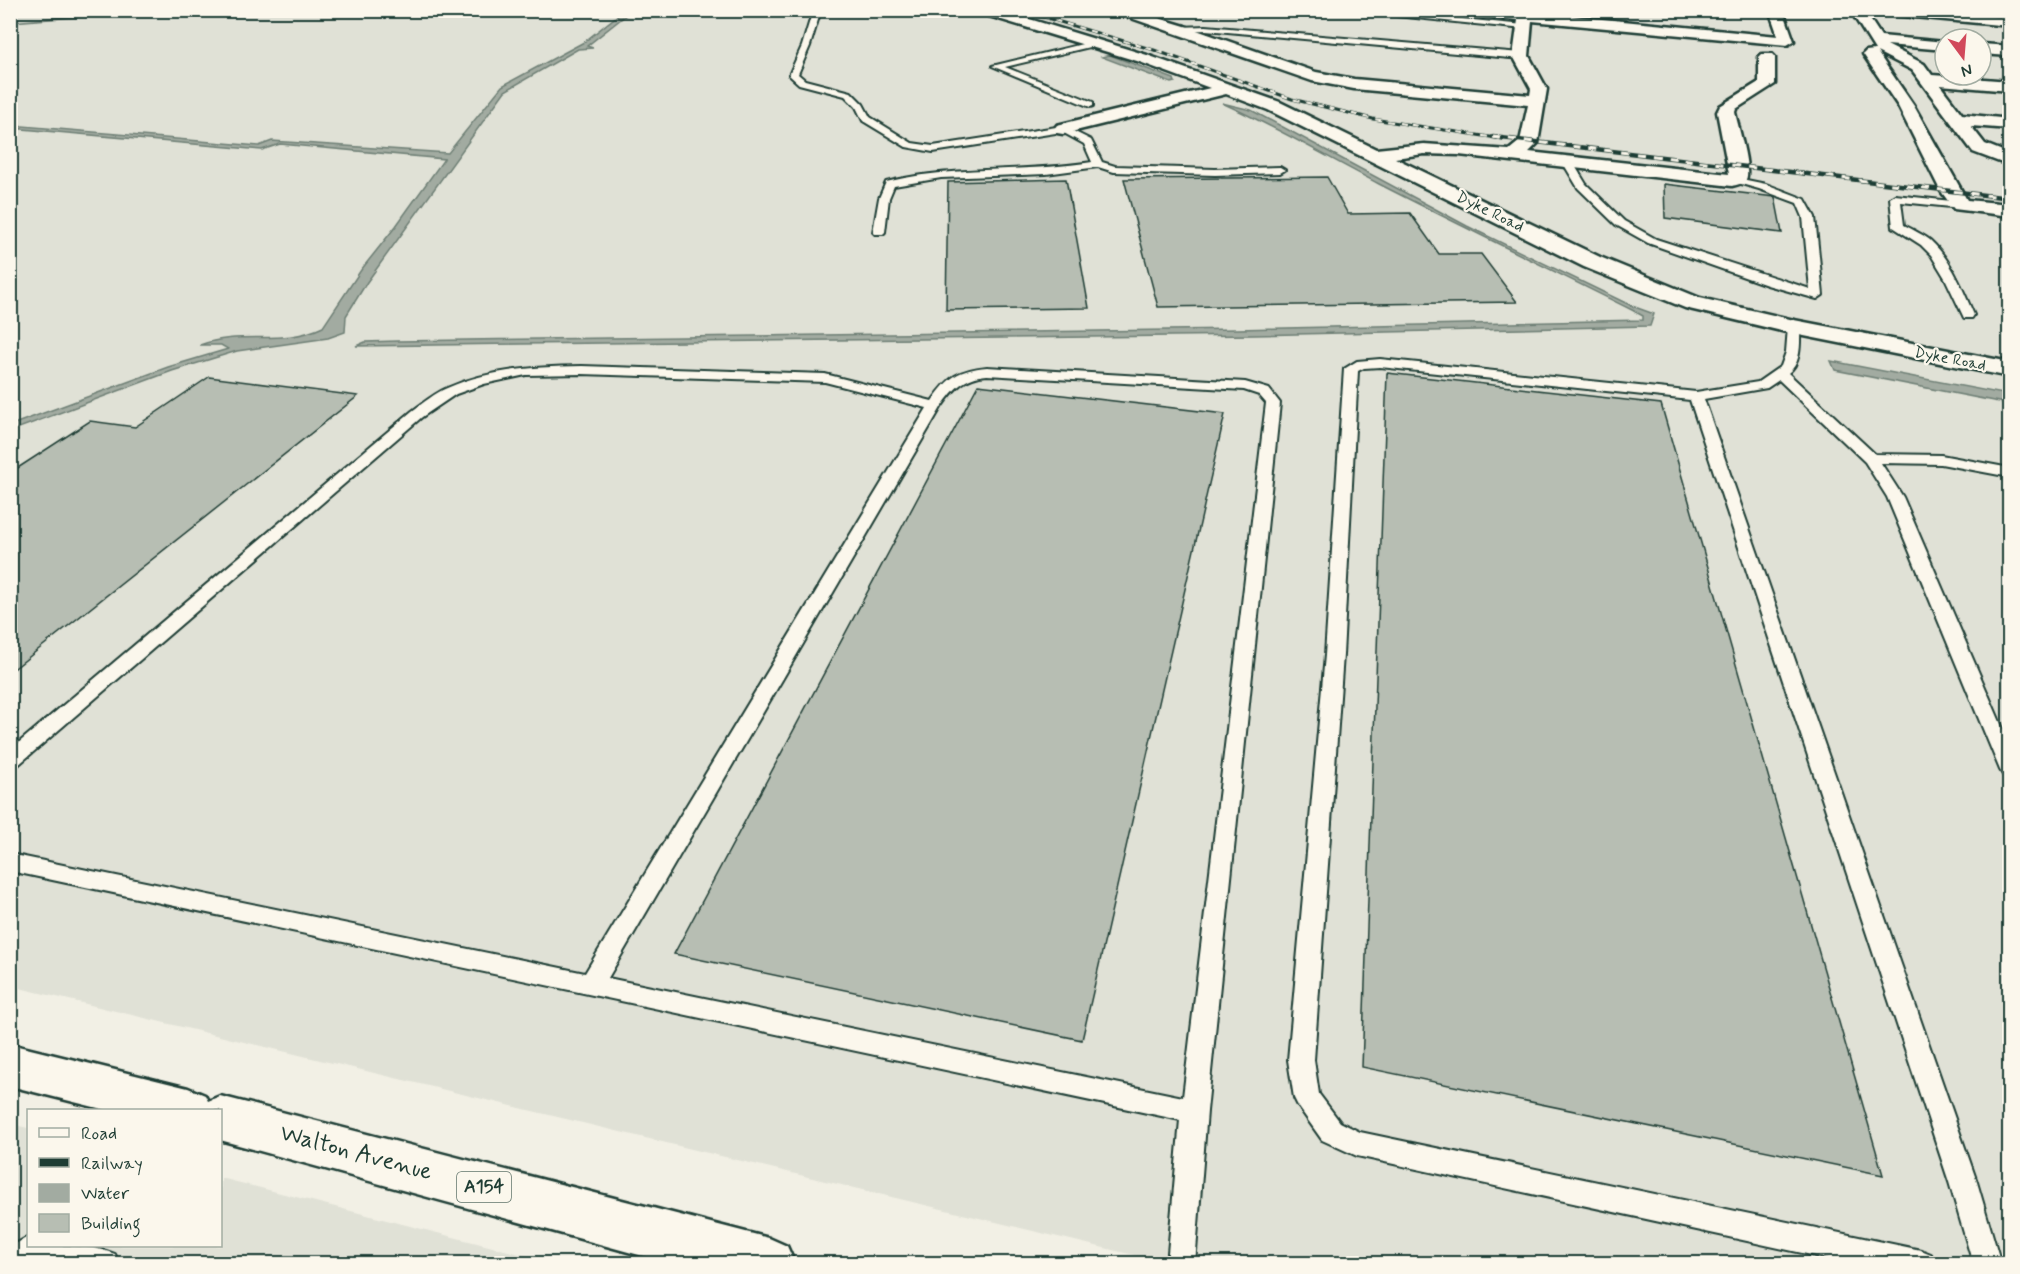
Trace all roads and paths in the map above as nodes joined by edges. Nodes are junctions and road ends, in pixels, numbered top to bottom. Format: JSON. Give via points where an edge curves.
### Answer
{"nodes":[{"id":1,"x":818,"y":10,"type":"edge"},
{"id":2,"x":984,"y":10,"type":"edge"},
{"id":3,"x":1115,"y":10,"type":"edge"},
{"id":4,"x":1340,"y":10,"type":"edge"},
{"id":5,"x":1460,"y":10,"type":"edge"},
{"id":6,"x":1857,"y":10,"type":"edge"},
{"id":7,"x":1881,"y":10,"type":"edge"},
{"id":8,"x":1775,"y":18,"type":"edge"},
{"id":9,"x":1525,"y":22,"type":"junction"},
{"id":10,"x":2010,"y":22,"type":"edge"},
{"id":11,"x":1180,"y":29,"type":"junction"},
{"id":12,"x":1095,"y":43,"type":"junction"},
{"id":13,"x":1872,"y":46,"type":"junction"},
{"id":14,"x":1933,"y":46,"type":"edge"},
{"id":15,"x":1993,"y":50,"type":"edge"},
{"id":16,"x":2010,"y":51,"type":"edge"},
{"id":17,"x":1521,"y":56,"type":"junction"},
{"id":18,"x":1896,"y":56,"type":"junction"},
{"id":19,"x":1767,"y":57,"type":"dead end"},
{"id":20,"x":1933,"y":59,"type":"edge"},
{"id":21,"x":1993,"y":64,"type":"edge"},
{"id":22,"x":2010,"y":65,"type":"edge"},
{"id":23,"x":1927,"y":78,"type":"junction"},
{"id":24,"x":2010,"y":86,"type":"edge"},
{"id":25,"x":1228,"y":89,"type":"junction"},
{"id":26,"x":1536,"y":101,"type":"junction"},
{"id":27,"x":1090,"y":104,"type":"dead end"},
{"id":28,"x":1957,"y":119,"type":"junction"},
{"id":29,"x":2010,"y":124,"type":"edge"},
{"id":30,"x":1063,"y":129,"type":"junction"},
{"id":31,"x":1374,"y":155,"type":"junction"},
{"id":32,"x":1512,"y":157,"type":"junction"},
{"id":33,"x":2010,"y":161,"type":"edge"},
{"id":34,"x":1568,"y":163,"type":"junction"},
{"id":35,"x":1098,"y":164,"type":"junction"},
{"id":36,"x":1280,"y":170,"type":"dead end"},
{"id":37,"x":1732,"y":180,"type":"junction"},
{"id":38,"x":1961,"y":205,"type":"junction"},
{"id":39,"x":2010,"y":210,"type":"edge"},
{"id":40,"x":879,"y":232,"type":"dead end"},
{"id":41,"x":1968,"y":315,"type":"dead end"},
{"id":42,"x":1794,"y":327,"type":"junction"},
{"id":43,"x":2010,"y":370,"type":"edge"},
{"id":44,"x":1780,"y":373,"type":"junction"},
{"id":45,"x":1696,"y":396,"type":"junction"},
{"id":46,"x":935,"y":406,"type":"junction"},
{"id":47,"x":1871,"y":459,"type":"junction"},
{"id":48,"x":2010,"y":473,"type":"edge"},
{"id":49,"x":10,"y":761,"type":"edge"},
{"id":50,"x":2010,"y":770,"type":"edge"},
{"id":51,"x":10,"y":862,"type":"edge"},
{"id":52,"x":592,"y":983,"type":"junction"},
{"id":53,"x":10,"y":1065,"type":"edge"},
{"id":54,"x":184,"y":1109,"type":"edge"},
{"id":55,"x":1194,"y":1111,"type":"junction"},
{"id":56,"x":222,"y":1119,"type":"edge"},
{"id":57,"x":754,"y":1262,"type":"edge"},
{"id":58,"x":14,"y":1263,"type":"edge"},
{"id":59,"x":105,"y":1263,"type":"edge"},
{"id":60,"x":1181,"y":1263,"type":"edge"},
{"id":61,"x":1921,"y":1263,"type":"edge"},
{"id":62,"x":1987,"y":1263,"type":"edge"}],
"edges":[{"from":1,"to":30,"type":"lane","via":[[793,75],[802,82],[848,94],[866,118],[909,146],[933,149]]},
{"from":2,"to":12,"type":"street","name":"Dyke Road"},
{"from":3,"to":11,"type":"street"},
{"from":4,"to":9,"type":"lane"},
{"from":5,"to":9,"type":"street"},
{"from":6,"to":13,"type":"street"},
{"from":7,"to":10,"type":"street"},
{"from":8,"to":9,"type":"street","via":[[1787,41]]},
{"from":9,"to":17,"type":"street"},
{"from":11,"to":17,"type":"lane","via":[[1206,28]]},
{"from":11,"to":26,"type":"street","via":[[1312,76],[1354,84]]},
{"from":12,"to":25,"type":"street","name":"Dyke Road"},
{"from":12,"to":27,"type":"lane","via":[[996,66]]},
{"from":13,"to":14,"type":"street"},
{"from":13,"to":18,"type":"street"},
{"from":13,"to":38,"type":"street"},
{"from":15,"to":16,"type":"street"},
{"from":17,"to":26,"type":"street","via":[[1539,89]]},
{"from":18,"to":20,"type":"street"},
{"from":18,"to":23,"type":"street","via":[[1918,67]]},
{"from":19,"to":37,"type":"street","via":[[1767,84],[1728,106],[1726,112],[1738,167],[1738,178]]},
{"from":21,"to":22,"type":"street"},
{"from":23,"to":24,"type":"street"},
{"from":23,"to":28,"type":"street"},
{"from":25,"to":30,"type":"street"},
{"from":25,"to":31,"type":"street","name":"Dyke Road","via":[[1301,117]]},
{"from":26,"to":32,"type":"street","via":[[1529,143]]},
{"from":28,"to":29,"type":"street"},
{"from":28,"to":33,"type":"street","via":[[1979,148]]},
{"from":30,"to":35,"type":"lane","via":[[1088,142]]},
{"from":31,"to":32,"type":"street","via":[[1424,149]]},
{"from":31,"to":42,"type":"street","name":"Dyke Road","via":[[1592,262],[1694,303]]},
{"from":32,"to":34,"type":"street"},
{"from":34,"to":37,"type":"street"},
{"from":34,"to":37,"type":"lane","via":[[1582,186],[1620,223],[1652,241],[1817,295],[1809,217],[1801,201]]},
{"from":35,"to":36,"type":"lane","via":[[1114,169]]},
{"from":35,"to":40,"type":"lane","via":[[1038,173],[913,178],[890,184]]},
{"from":38,"to":39,"type":"street"},
{"from":38,"to":41,"type":"lane","via":[[1895,198],[1899,227],[1933,251],[1948,272]]},
{"from":42,"to":43,"type":"street","name":"Dyke Road"},
{"from":42,"to":44,"type":"lane","via":[[1793,351],[1787,368]]},
{"from":44,"to":45,"type":"lane","via":[[1762,385]]},
{"from":44,"to":47,"type":"lane"},
{"from":45,"to":61,"type":"lane","via":[[1380,363],[1351,369],[1334,656],[1301,1060],[1307,1098],[1331,1131],[1357,1144]]},
{"from":45,"to":62,"type":"lane","via":[[1963,1182]]},
{"from":46,"to":49,"type":"lane","via":[[825,378],[582,370],[526,371],[451,392],[417,414]]},
{"from":46,"to":52,"type":"lane"},
{"from":46,"to":55,"type":"lane","via":[[955,379],[987,371],[1245,386],[1264,392],[1274,403]]},
{"from":47,"to":48,"type":"lane","via":[[1905,456],[1962,460]]},
{"from":47,"to":50,"type":"lane","via":[[1895,497]]},
{"from":51,"to":52,"type":"lane"},
{"from":52,"to":55,"type":"lane"},
{"from":53,"to":54,"type":"street"},
{"from":55,"to":60,"type":"lane"},
{"from":56,"to":57,"type":"street","name":"Walton Avenue","number":"A154"},
{"from":58,"to":59,"type":"lane","via":[[26,1252]]}]}
